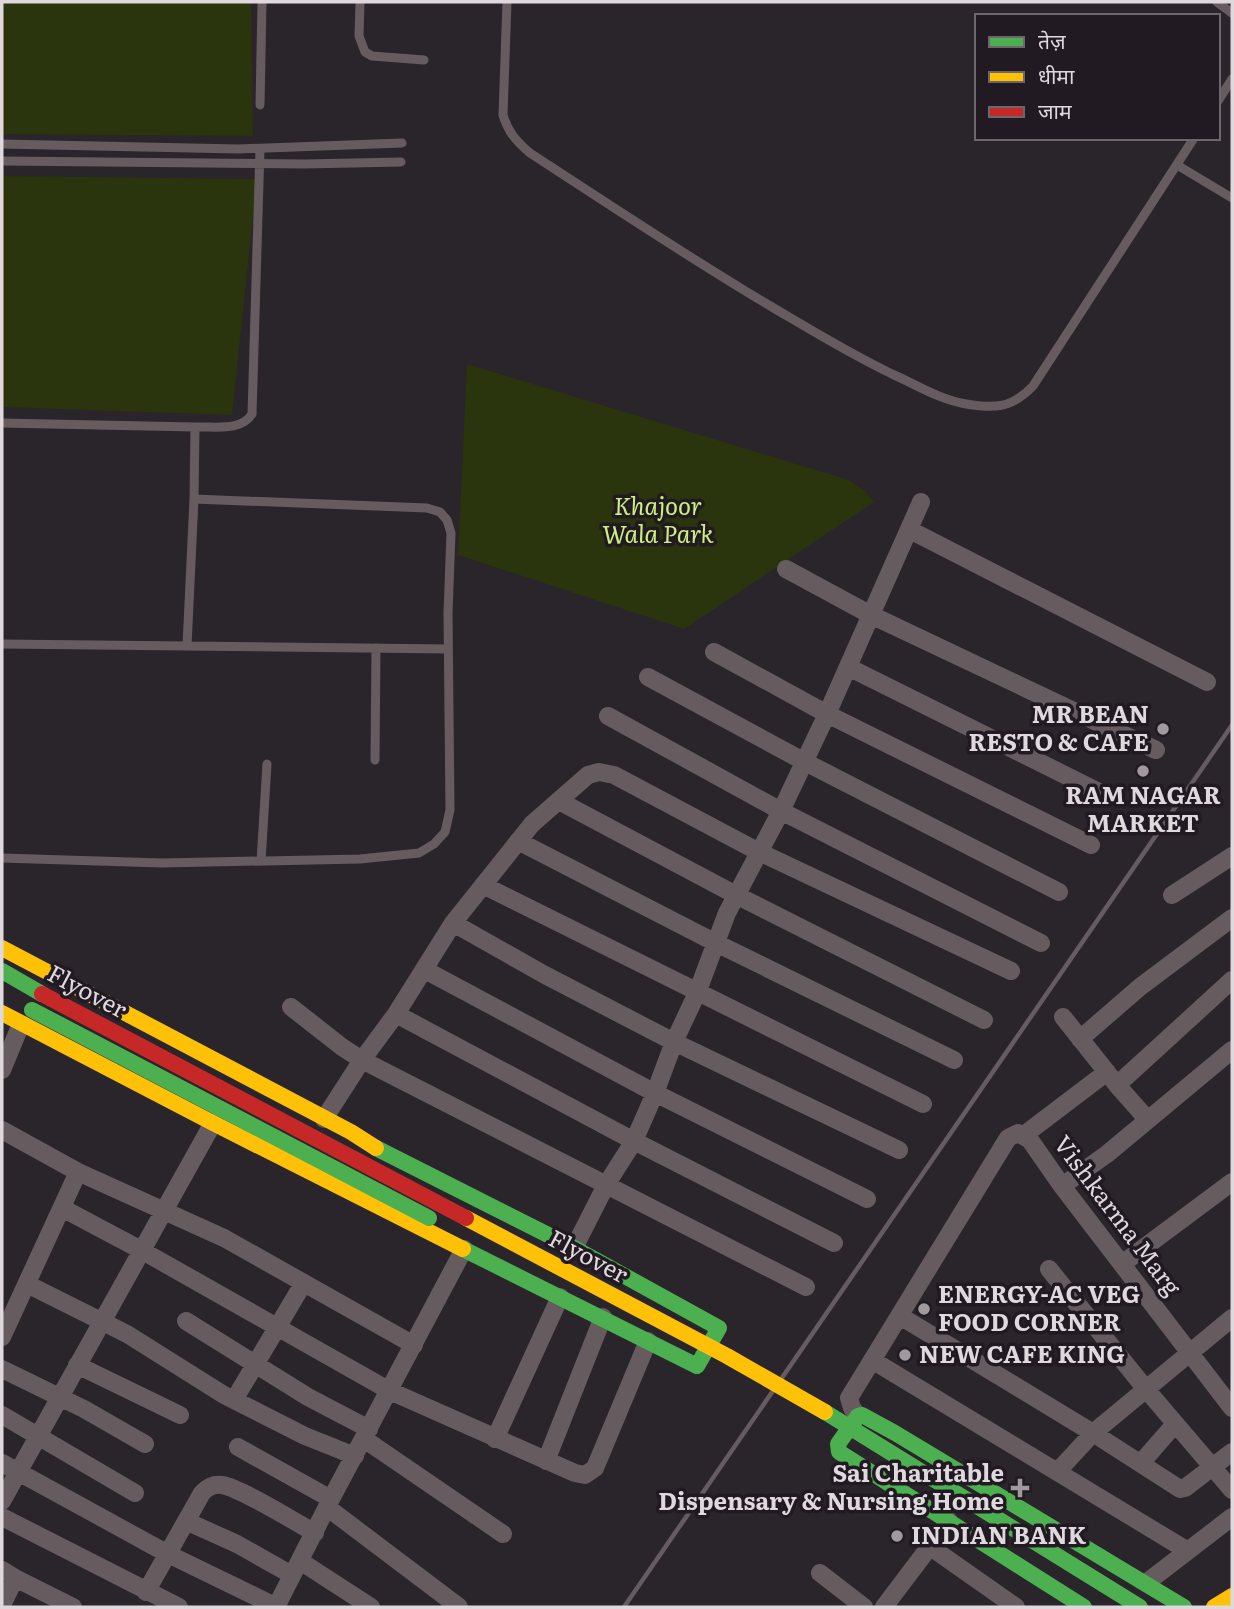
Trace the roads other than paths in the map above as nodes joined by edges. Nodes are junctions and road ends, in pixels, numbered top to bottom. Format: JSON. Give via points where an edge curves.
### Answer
{"nodes":[{"id":1,"x":262,"y":2,"type":"edge"},
{"id":2,"x":359,"y":2,"type":"edge"},
{"id":3,"x":507,"y":2,"type":"edge"},
{"id":4,"x":1217,"y":2,"type":"edge"},
{"id":5,"x":1232,"y":13,"type":"edge"},
{"id":6,"x":424,"y":60,"type":"dead end"},
{"id":7,"x":1232,"y":79,"type":"edge"},
{"id":8,"x":1220,"y":98,"type":"edge"},
{"id":9,"x":260,"y":105,"type":"dead end"},
{"id":10,"x":1193,"y":140,"type":"edge"},
{"id":11,"x":402,"y":143,"type":"dead end"},
{"id":12,"x":2,"y":144,"type":"edge"},
{"id":13,"x":260,"y":149,"type":"junction"},
{"id":14,"x":2,"y":161,"type":"edge"},
{"id":15,"x":401,"y":162,"type":"dead end"},
{"id":16,"x":260,"y":164,"type":"junction"},
{"id":17,"x":1177,"y":165,"type":"junction"},
{"id":18,"x":1232,"y":198,"type":"edge"},
{"id":19,"x":2,"y":423,"type":"edge"},
{"id":20,"x":195,"y":427,"type":"junction"},
{"id":21,"x":194,"y":499,"type":"junction"},
{"id":22,"x":920,"y":502,"type":"dead end"},
{"id":23,"x":910,"y":530,"type":"junction"},
{"id":24,"x":786,"y":569,"type":"dead end"},
{"id":25,"x":871,"y":615,"type":"junction"},
{"id":26,"x":2,"y":644,"type":"edge"},
{"id":27,"x":187,"y":646,"type":"junction"},
{"id":28,"x":376,"y":648,"type":"junction"},
{"id":29,"x":448,"y":649,"type":"junction"},
{"id":30,"x":714,"y":652,"type":"dead end"},
{"id":31,"x":848,"y":667,"type":"junction"},
{"id":32,"x":648,"y":677,"type":"dead end"},
{"id":33,"x":1207,"y":682,"type":"dead end"},
{"id":34,"x":827,"y":714,"type":"junction"},
{"id":35,"x":608,"y":716,"type":"dead end"},
{"id":36,"x":1156,"y":750,"type":"dead end"},
{"id":37,"x":375,"y":761,"type":"dead end"},
{"id":38,"x":805,"y":762,"type":"junction"},
{"id":39,"x":267,"y":764,"type":"dead end"},
{"id":40,"x":1107,"y":796,"type":"dead end"},
{"id":41,"x":559,"y":801,"type":"junction"},
{"id":42,"x":781,"y":811,"type":"junction"},
{"id":43,"x":518,"y":841,"type":"junction"},
{"id":44,"x":1091,"y":845,"type":"dead end"},
{"id":45,"x":759,"y":852,"type":"junction"},
{"id":46,"x":1232,"y":856,"type":"edge"},
{"id":47,"x":2,"y":858,"type":"edge"},
{"id":48,"x":261,"y":861,"type":"junction"},
{"id":49,"x":484,"y":885,"type":"junction"},
{"id":50,"x":1059,"y":892,"type":"dead end"},
{"id":51,"x":736,"y":895,"type":"junction"},
{"id":52,"x":1172,"y":895,"type":"dead end"},
{"id":53,"x":1232,"y":918,"type":"edge"},
{"id":54,"x":453,"y":923,"type":"junction"},
{"id":55,"x":716,"y":943,"type":"junction"},
{"id":56,"x":1041,"y":943,"type":"dead end"},
{"id":57,"x":2,"y":948,"type":"edge"},
{"id":58,"x":425,"y":970,"type":"junction"},
{"id":59,"x":2,"y":971,"type":"edge"},
{"id":60,"x":1011,"y":971,"type":"dead end"},
{"id":61,"x":1232,"y":980,"type":"edge"},
{"id":62,"x":697,"y":993,"type":"junction"},
{"id":63,"x":22,"y":1005,"type":"dead end"},
{"id":64,"x":291,"y":1007,"type":"dead end"},
{"id":65,"x":2,"y":1013,"type":"edge"},
{"id":66,"x":396,"y":1014,"type":"junction"},
{"id":67,"x":1063,"y":1017,"type":"dead end"},
{"id":68,"x":984,"y":1020,"type":"dead end"},
{"id":69,"x":21,"y":1024,"type":"junction"},
{"id":70,"x":1080,"y":1040,"type":"junction"},
{"id":71,"x":674,"y":1042,"type":"junction"},
{"id":72,"x":1232,"y":1050,"type":"edge"},
{"id":73,"x":362,"y":1060,"type":"junction"},
{"id":74,"x":954,"y":1060,"type":"dead end"},
{"id":75,"x":2,"y":1070,"type":"edge"},
{"id":76,"x":1112,"y":1078,"type":"junction"},
{"id":77,"x":655,"y":1093,"type":"junction"},
{"id":78,"x":923,"y":1104,"type":"dead end"},
{"id":79,"x":324,"y":1119,"type":"junction"},
{"id":80,"x":1147,"y":1119,"type":"junction"},
{"id":81,"x":213,"y":1123,"type":"junction"},
{"id":82,"x":2,"y":1130,"type":"edge"},
{"id":83,"x":351,"y":1132,"type":"junction"},
{"id":84,"x":1024,"y":1135,"type":"junction"},
{"id":85,"x":634,"y":1142,"type":"junction"},
{"id":86,"x":370,"y":1145,"type":"junction"},
{"id":87,"x":899,"y":1150,"type":"dead end"},
{"id":88,"x":78,"y":1172,"type":"junction"},
{"id":89,"x":326,"y":1180,"type":"junction"},
{"id":90,"x":1232,"y":1182,"type":"edge"},
{"id":91,"x":606,"y":1185,"type":"junction"},
{"id":92,"x":1062,"y":1186,"type":"junction"},
{"id":93,"x":344,"y":1189,"type":"junction"},
{"id":94,"x":867,"y":1199,"type":"dead end"},
{"id":95,"x":62,"y":1208,"type":"junction"},
{"id":96,"x":164,"y":1209,"type":"junction"},
{"id":97,"x":834,"y":1243,"type":"dead end"},
{"id":98,"x":574,"y":1248,"type":"junction"},
{"id":99,"x":464,"y":1249,"type":"junction"},
{"id":100,"x":141,"y":1250,"type":"junction"},
{"id":101,"x":1122,"y":1264,"type":"junction"},
{"id":102,"x":1049,"y":1269,"type":"dead end"},
{"id":103,"x":27,"y":1284,"type":"junction"},
{"id":104,"x":303,"y":1284,"type":"junction"},
{"id":105,"x":806,"y":1287,"type":"dead end"},
{"id":106,"x":560,"y":1297,"type":"junction"},
{"id":107,"x":900,"y":1316,"type":"junction"},
{"id":108,"x":603,"y":1317,"type":"junction"},
{"id":109,"x":1232,"y":1318,"type":"edge"},
{"id":110,"x":103,"y":1321,"type":"junction"},
{"id":111,"x":186,"y":1321,"type":"dead end"},
{"id":112,"x":278,"y":1328,"type":"junction"},
{"id":113,"x":2,"y":1337,"type":"edge"},
{"id":114,"x":648,"y":1341,"type":"junction"},
{"id":115,"x":414,"y":1345,"type":"junction"},
{"id":116,"x":1189,"y":1353,"type":"junction"},
{"id":117,"x":872,"y":1360,"type":"junction"},
{"id":118,"x":257,"y":1363,"type":"junction"},
{"id":119,"x":77,"y":1365,"type":"junction"},
{"id":120,"x":2,"y":1369,"type":"edge"},
{"id":121,"x":1145,"y":1388,"type":"junction"},
{"id":122,"x":390,"y":1391,"type":"junction"},
{"id":123,"x":59,"y":1397,"type":"junction"},
{"id":124,"x":1229,"y":1397,"type":"edge"},
{"id":125,"x":234,"y":1400,"type":"junction"},
{"id":126,"x":2,"y":1415,"type":"edge"},
{"id":127,"x":180,"y":1415,"type":"dead end"},
{"id":128,"x":858,"y":1416,"type":"junction"},
{"id":129,"x":1175,"y":1424,"type":"junction"},
{"id":130,"x":1093,"y":1433,"type":"junction"},
{"id":131,"x":367,"y":1434,"type":"junction"},
{"id":132,"x":38,"y":1437,"type":"junction"},
{"id":133,"x":495,"y":1439,"type":"junction"},
{"id":134,"x":145,"y":1444,"type":"dead end"},
{"id":135,"x":238,"y":1447,"type":"dead end"},
{"id":136,"x":1232,"y":1452,"type":"edge"},
{"id":137,"x":355,"y":1456,"type":"junction"},
{"id":138,"x":546,"y":1461,"type":"junction"},
{"id":139,"x":2,"y":1463,"type":"edge"},
{"id":140,"x":1141,"y":1463,"type":"junction"},
{"id":141,"x":1213,"y":1468,"type":"junction"},
{"id":142,"x":19,"y":1472,"type":"junction"},
{"id":143,"x":1057,"y":1472,"type":"junction"},
{"id":144,"x":1232,"y":1490,"type":"edge"},
{"id":145,"x":135,"y":1493,"type":"dead end"},
{"id":146,"x":2,"y":1501,"type":"edge"},
{"id":147,"x":330,"y":1503,"type":"junction"},
{"id":148,"x":2,"y":1517,"type":"edge"},
{"id":149,"x":1232,"y":1517,"type":"edge"},
{"id":150,"x":187,"y":1521,"type":"junction"},
{"id":151,"x":949,"y":1521,"type":"junction"},
{"id":152,"x":315,"y":1533,"type":"junction"},
{"id":153,"x":503,"y":1534,"type":"dead end"},
{"id":154,"x":929,"y":1546,"type":"junction"},
{"id":155,"x":1188,"y":1551,"type":"junction"},
{"id":156,"x":168,"y":1554,"type":"junction"},
{"id":157,"x":296,"y":1568,"type":"junction"},
{"id":158,"x":820,"y":1573,"type":"dead end"},
{"id":159,"x":9,"y":1574,"type":"edge"},
{"id":160,"x":1143,"y":1581,"type":"junction"},
{"id":161,"x":146,"y":1591,"type":"junction"},
{"id":162,"x":1232,"y":1596,"type":"edge"},
{"id":163,"x":2,"y":1605,"type":"edge"},
{"id":164,"x":73,"y":1607,"type":"edge"},
{"id":165,"x":179,"y":1607,"type":"edge"},
{"id":166,"x":371,"y":1607,"type":"edge"},
{"id":167,"x":459,"y":1607,"type":"edge"},
{"id":168,"x":864,"y":1607,"type":"edge"},
{"id":169,"x":884,"y":1607,"type":"edge"},
{"id":170,"x":1016,"y":1607,"type":"edge"},
{"id":171,"x":1084,"y":1607,"type":"edge"},
{"id":172,"x":1110,"y":1607,"type":"edge"},
{"id":173,"x":1140,"y":1607,"type":"edge"},
{"id":174,"x":1184,"y":1607,"type":"edge"},
{"id":175,"x":1214,"y":1607,"type":"edge"}],
"edges":[{"from":1,"to":9,"type":"lane"},
{"from":2,"to":6,"type":"lane","via":[[359,36],[365,52]]},
{"from":3,"to":17,"type":"lane","via":[[503,115],[513,138],[530,153],[718,275],[855,356],[963,404],[1008,404],[1033,386]]},
{"from":4,"to":5,"type":"lane"},
{"from":7,"to":8,"type":"lane"},
{"from":10,"to":17,"type":"lane"},
{"from":11,"to":13,"type":"lane"},
{"from":12,"to":13,"type":"lane"},
{"from":13,"to":16,"type":"lane"},
{"from":14,"to":16,"type":"lane"},
{"from":15,"to":16,"type":"lane"},
{"from":16,"to":20,"type":"lane","via":[[252,414],[237,426]]},
{"from":17,"to":18,"type":"lane"},
{"from":19,"to":20,"type":"lane"},
{"from":20,"to":21,"type":"lane"},
{"from":21,"to":27,"type":"lane"},
{"from":21,"to":29,"type":"lane","via":[[440,512],[451,533]]},
{"from":22,"to":23,"type":"street"},
{"from":23,"to":25,"type":"street"},
{"from":23,"to":33,"type":"street"},
{"from":24,"to":25,"type":"street"},
{"from":25,"to":31,"type":"street"},
{"from":25,"to":36,"type":"street"},
{"from":26,"to":27,"type":"lane"},
{"from":27,"to":28,"type":"lane"},
{"from":28,"to":29,"type":"lane"},
{"from":28,"to":37,"type":"lane"},
{"from":29,"to":48,"type":"lane","via":[[450,810],[445,832],[419,853]]},
{"from":30,"to":34,"type":"street"},
{"from":31,"to":34,"type":"street"},
{"from":31,"to":40,"type":"street"},
{"from":32,"to":38,"type":"street"},
{"from":34,"to":38,"type":"street"},
{"from":34,"to":44,"type":"street"},
{"from":35,"to":42,"type":"street"},
{"from":38,"to":42,"type":"street"},
{"from":38,"to":50,"type":"street"},
{"from":39,"to":48,"type":"lane"},
{"from":41,"to":43,"type":"street"},
{"from":41,"to":45,"type":"street","via":[[588,775],[614,775]]},
{"from":41,"to":51,"type":"street"},
{"from":42,"to":45,"type":"street"},
{"from":42,"to":56,"type":"street"},
{"from":43,"to":49,"type":"street"},
{"from":43,"to":55,"type":"street"},
{"from":45,"to":51,"type":"street"},
{"from":45,"to":60,"type":"street"},
{"from":46,"to":52,"type":"street"},
{"from":47,"to":48,"type":"lane"},
{"from":49,"to":54,"type":"street"},
{"from":49,"to":62,"type":"street"},
{"from":51,"to":55,"type":"street"},
{"from":51,"to":68,"type":"street"},
{"from":53,"to":70,"type":"street","via":[[1140,987]]},
{"from":54,"to":58,"type":"street"},
{"from":54,"to":71,"type":"street"},
{"from":55,"to":62,"type":"street"},
{"from":55,"to":74,"type":"street"},
{"from":57,"to":79,"type":"street"},
{"from":58,"to":66,"type":"street"},
{"from":58,"to":77,"type":"street"},
{"from":59,"to":173,"type":"street","name":"Flyover","bridge":true,"via":[[727,1356]]},
{"from":61,"to":76,"type":"street"},
{"from":62,"to":71,"type":"street"},
{"from":62,"to":78,"type":"street"},
{"from":63,"to":172,"type":"street","name":"Flyover","bridge":true,"via":[[730,1375]]},
{"from":64,"to":73,"type":"street"},
{"from":65,"to":69,"type":"street"},
{"from":66,"to":73,"type":"street"},
{"from":66,"to":85,"type":"street"},
{"from":67,"to":70,"type":"street"},
{"from":69,"to":75,"type":"street"},
{"from":69,"to":81,"type":"street"},
{"from":70,"to":76,"type":"street"},
{"from":71,"to":77,"type":"street"},
{"from":71,"to":87,"type":"street"},
{"from":72,"to":80,"type":"street"},
{"from":73,"to":79,"type":"street"},
{"from":73,"to":91,"type":"street"},
{"from":76,"to":80,"type":"street"},
{"from":76,"to":84,"type":"street"},
{"from":77,"to":85,"type":"street"},
{"from":77,"to":94,"type":"street"},
{"from":79,"to":83,"type":"street"},
{"from":80,"to":92,"type":"street"},
{"from":81,"to":89,"type":"street"},
{"from":81,"to":96,"type":"street"},
{"from":82,"to":88,"type":"street"},
{"from":83,"to":86,"type":"street"},
{"from":83,"to":89,"type":"street"},
{"from":84,"to":92,"type":"street","name":"Vishkarma Marg"},
{"from":84,"to":107,"type":"street","name":"Vishkarma Marg","via":[[1008,1138]]},
{"from":85,"to":91,"type":"street"},
{"from":85,"to":97,"type":"street"},
{"from":86,"to":93,"type":"street","via":[[373,1161],[384,1171],[636,1310],[378,1186]]},
{"from":86,"to":98,"type":"street"},
{"from":88,"to":95,"type":"street"},
{"from":88,"to":96,"type":"street"},
{"from":89,"to":93,"type":"street"},
{"from":90,"to":101,"type":"street"},
{"from":91,"to":98,"type":"street"},
{"from":91,"to":105,"type":"street"},
{"from":92,"to":101,"type":"street","name":"Vishkarma Marg"},
{"from":93,"to":99,"type":"street"},
{"from":95,"to":100,"type":"street"},
{"from":95,"to":103,"type":"street"},
{"from":96,"to":100,"type":"street"},
{"from":96,"to":104,"type":"street"},
{"from":98,"to":114,"type":"street","via":[[719,1328],[697,1366]]},
{"from":99,"to":106,"type":"street"},
{"from":99,"to":115,"type":"street"},
{"from":100,"to":110,"type":"street"},
{"from":100,"to":112,"type":"street"},
{"from":101,"to":116,"type":"street","name":"Vishkarma Marg"},
{"from":102,"to":121,"type":"street"},
{"from":103,"to":110,"type":"street"},
{"from":103,"to":113,"type":"street"},
{"from":104,"to":112,"type":"street"},
{"from":104,"to":115,"type":"street"},
{"from":106,"to":108,"type":"street"},
{"from":106,"to":133,"type":"street"},
{"from":107,"to":117,"type":"street","name":"Vishkarma Marg"},
{"from":107,"to":130,"type":"street"},
{"from":108,"to":114,"type":"street"},
{"from":108,"to":138,"type":"street"},
{"from":109,"to":116,"type":"street"},
{"from":110,"to":119,"type":"street"},
{"from":110,"to":125,"type":"street"},
{"from":111,"to":118,"type":"street"},
{"from":112,"to":118,"type":"street"},
{"from":112,"to":122,"type":"street"},
{"from":114,"to":138,"type":"street","via":[[596,1468],[585,1475]]},
{"from":115,"to":122,"type":"street"},
{"from":116,"to":121,"type":"street"},
{"from":116,"to":124,"type":"street","name":"Vishkarma Marg"},
{"from":117,"to":128,"type":"street","name":"Vishkarma Marg","via":[[849,1398]]},
{"from":117,"to":143,"type":"street"},
{"from":118,"to":125,"type":"street"},
{"from":118,"to":131,"type":"street"},
{"from":119,"to":123,"type":"street"},
{"from":119,"to":127,"type":"street"},
{"from":120,"to":123,"type":"street"},
{"from":121,"to":129,"type":"street"},
{"from":121,"to":130,"type":"street"},
{"from":122,"to":131,"type":"street"},
{"from":122,"to":133,"type":"street"},
{"from":123,"to":132,"type":"street"},
{"from":123,"to":134,"type":"street"},
{"from":125,"to":137,"type":"street"},
{"from":126,"to":132,"type":"street"},
{"from":128,"to":151,"type":"street","via":[[838,1444],[839,1452]]},
{"from":128,"to":160,"type":"street"},
{"from":129,"to":140,"type":"street"},
{"from":129,"to":141,"type":"street"},
{"from":130,"to":140,"type":"street"},
{"from":130,"to":143,"type":"street"},
{"from":131,"to":137,"type":"street"},
{"from":131,"to":153,"type":"street"},
{"from":132,"to":142,"type":"street"},
{"from":132,"to":145,"type":"street"},
{"from":133,"to":138,"type":"street"},
{"from":135,"to":147,"type":"street"},
{"from":136,"to":141,"type":"street"},
{"from":137,"to":147,"type":"street"},
{"from":139,"to":142,"type":"street"},
{"from":140,"to":141,"type":"street","via":[[1183,1489]]},
{"from":141,"to":144,"type":"street"},
{"from":142,"to":146,"type":"street"},
{"from":142,"to":156,"type":"street"},
{"from":143,"to":155,"type":"street"},
{"from":147,"to":152,"type":"street"},
{"from":147,"to":167,"type":"street"},
{"from":148,"to":161,"type":"street"},
{"from":149,"to":155,"type":"street"},
{"from":150,"to":152,"type":"street","via":[[208,1487],[224,1485]]},
{"from":150,"to":156,"type":"street"},
{"from":150,"to":157,"type":"street"},
{"from":151,"to":154,"type":"street"},
{"from":151,"to":171,"type":"street"},
{"from":152,"to":157,"type":"street"},
{"from":154,"to":169,"type":"street"},
{"from":154,"to":170,"type":"street"},
{"from":155,"to":160,"type":"street"},
{"from":156,"to":157,"type":"street","via":[[276,1607]]},
{"from":156,"to":161,"type":"street"},
{"from":157,"to":166,"type":"street"},
{"from":158,"to":168,"type":"street"},
{"from":159,"to":163,"type":"street"},
{"from":159,"to":164,"type":"street"},
{"from":160,"to":172,"type":"street","via":[[1101,1577],[950,1492],[1107,1600]]},
{"from":160,"to":174,"type":"street"},
{"from":161,"to":165,"type":"street"},
{"from":162,"to":175,"type":"street"}]}
